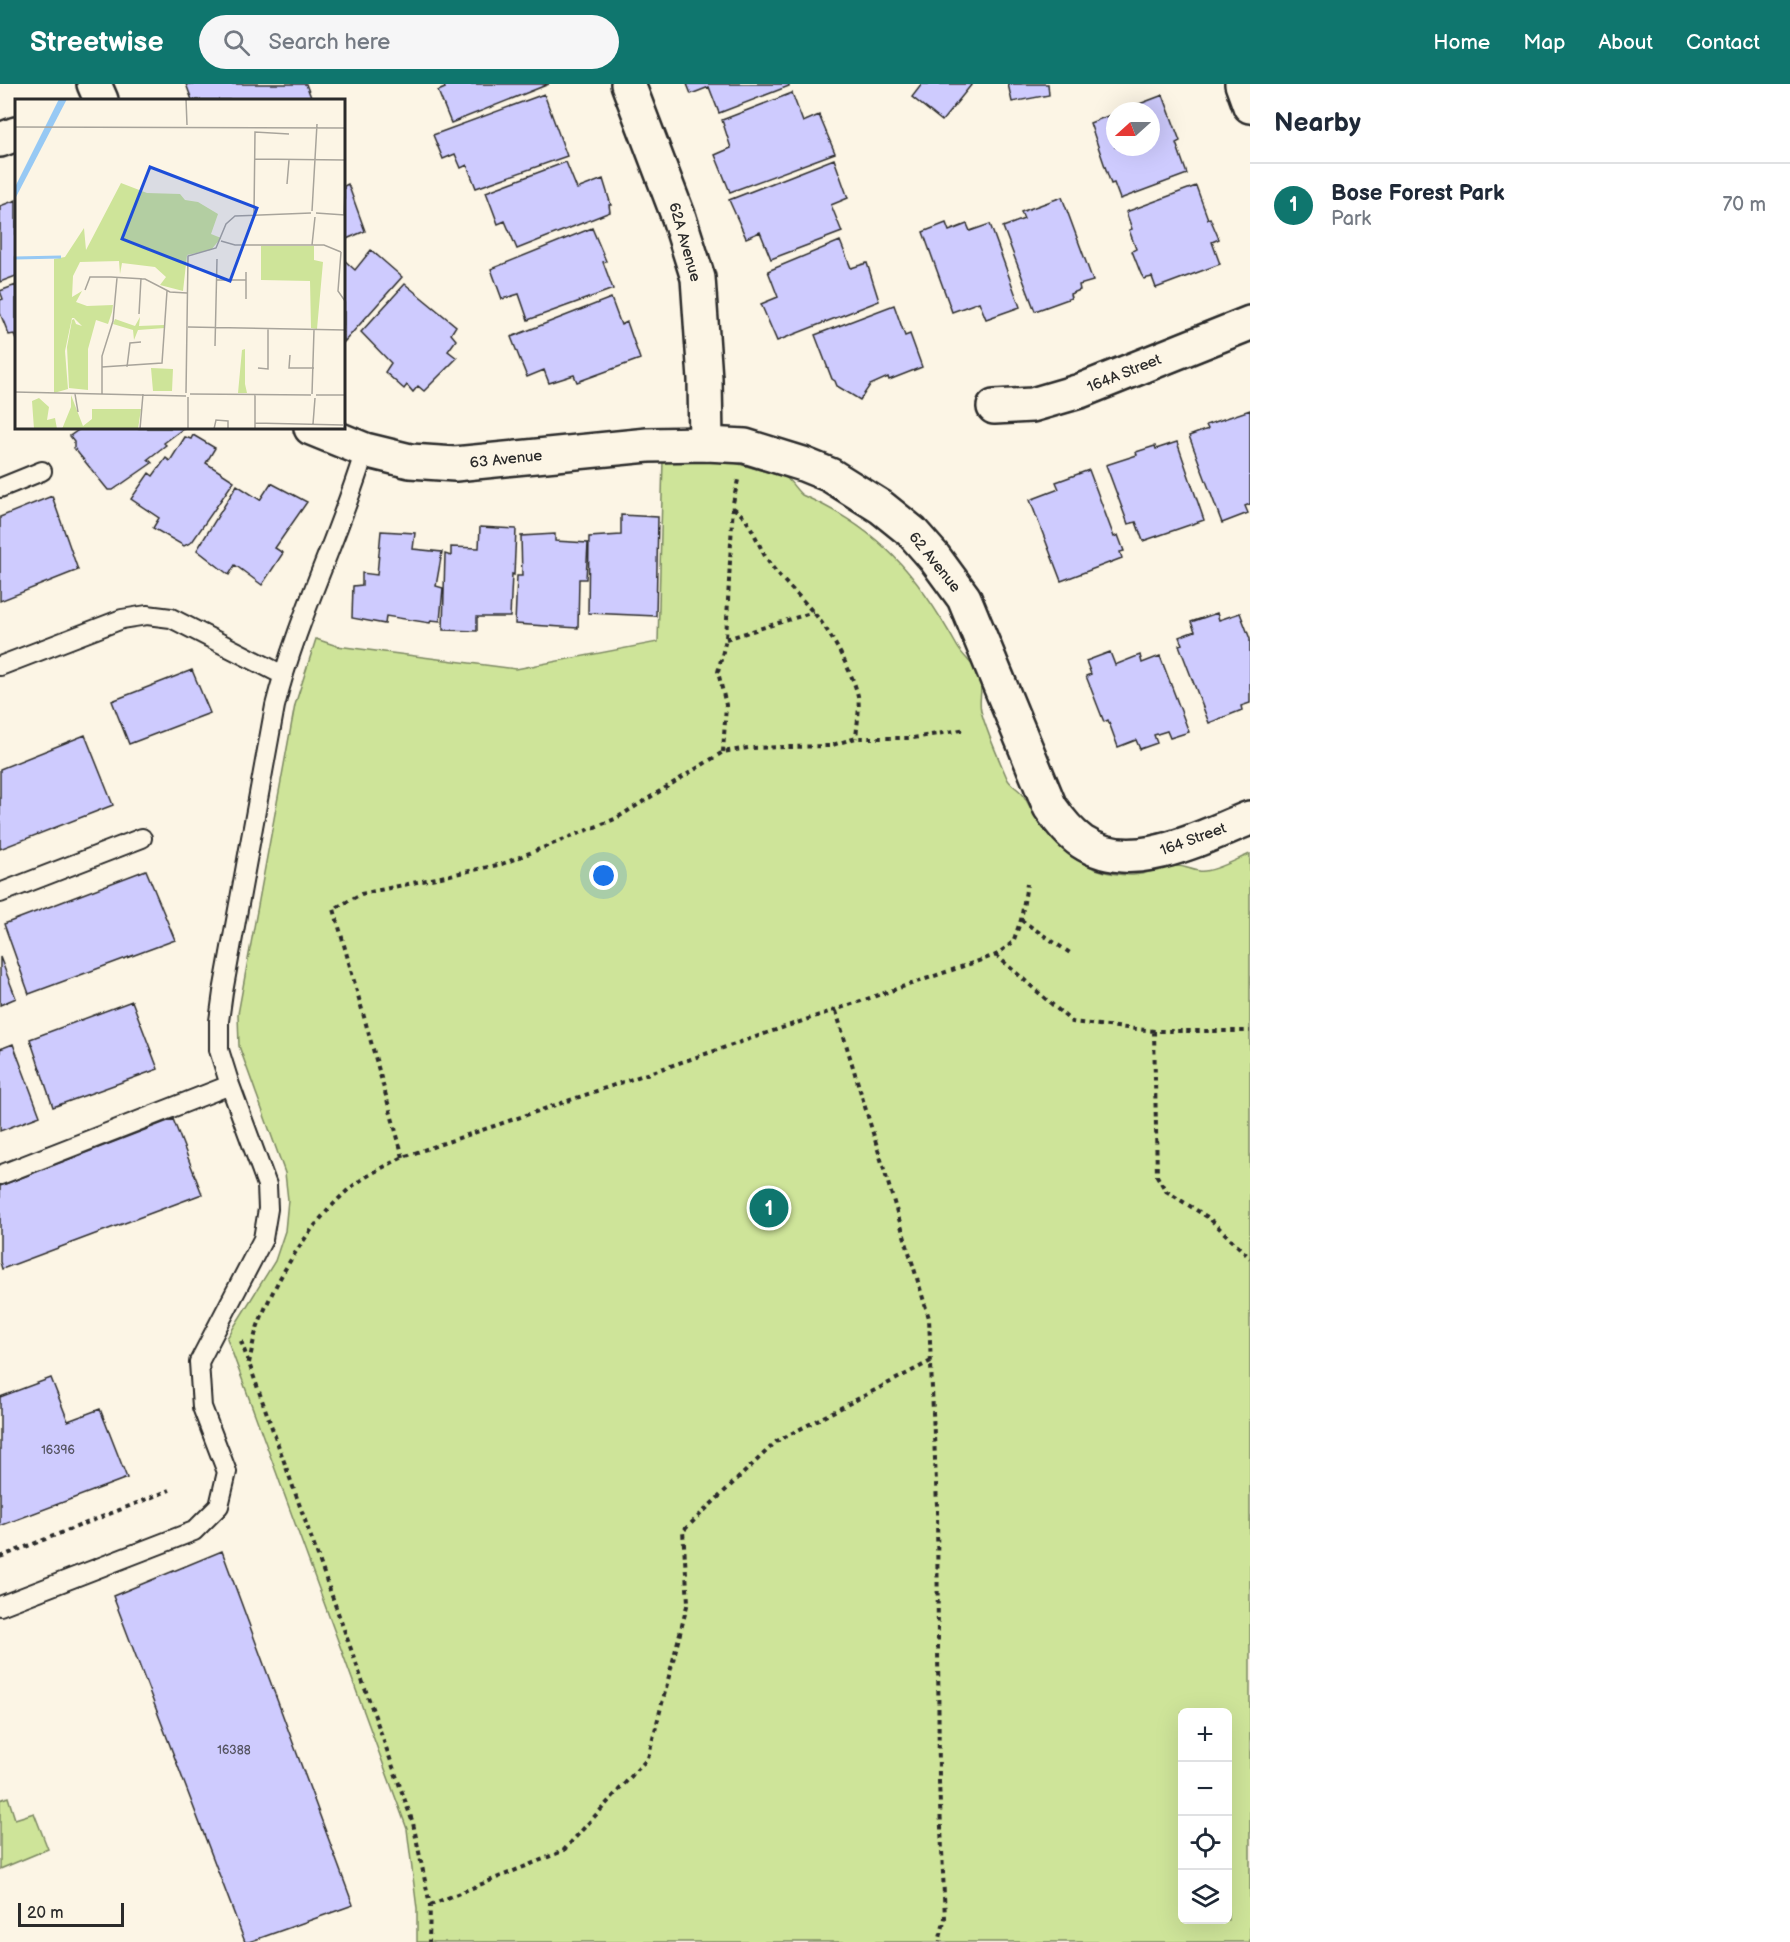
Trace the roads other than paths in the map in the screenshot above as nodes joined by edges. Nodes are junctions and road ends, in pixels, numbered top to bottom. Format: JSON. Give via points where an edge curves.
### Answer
{"nodes":[{"id":1,"x":94,"y":84,"type":"edge"},
{"id":2,"x":628,"y":84,"type":"edge"},
{"id":3,"x":1242,"y":84,"type":"edge"},
{"id":4,"x":101,"y":99,"type":"edge"},
{"id":5,"x":1250,"y":106,"type":"edge"},
{"id":6,"x":15,"y":134,"type":"edge"},
{"id":7,"x":0,"y":140,"type":"edge"},
{"id":8,"x":1250,"y":323,"type":"edge"},
{"id":9,"x":994,"y":407,"type":"dead end"},
{"id":10,"x":313,"y":429,"type":"edge"},
{"id":11,"x":706,"y":444,"type":"junction"},
{"id":12,"x":365,"y":450,"type":"junction"},
{"id":13,"x":42,"y":471,"type":"dead end"},
{"id":14,"x":0,"y":488,"type":"edge"},
{"id":15,"x":0,"y":666,"type":"edge"},
{"id":16,"x":283,"y":675,"type":"junction"},
{"id":17,"x":1250,"y":818,"type":"edge"},
{"id":18,"x":142,"y":838,"type":"dead end"},
{"id":19,"x":1099,"y":849,"type":"joint"},
{"id":20,"x":0,"y":893,"type":"edge"},
{"id":21,"x":230,"y":1085,"type":"junction"},
{"id":22,"x":0,"y":1175,"type":"edge"},
{"id":23,"x":0,"y":1606,"type":"edge"}],
"edges":[{"from":1,"to":4,"type":"street"},
{"from":2,"to":11,"type":"street","name":"62A Avenue","via":[[680,218],[698,278]]},
{"from":3,"to":5,"type":"street"},
{"from":6,"to":7,"type":"street"},
{"from":8,"to":9,"type":"street","name":"164A Street","via":[[1080,391],[1032,405]]},
{"from":10,"to":12,"type":"street","name":"63 Avenue"},
{"from":11,"to":12,"type":"street","name":"63 Avenue","via":[[455,464]]},
{"from":11,"to":19,"type":"street","name":"62 Avenue","via":[[745,446],[830,475],[912,532],[964,598],[1050,807],[1082,842]]},
{"from":12,"to":16,"type":"lane"},
{"from":13,"to":14,"type":"lane"},
{"from":15,"to":16,"type":"lane","via":[[122,619],[147,615],[171,618]]},
{"from":16,"to":21,"type":"lane","via":[[219,1021],[219,1050]]},
{"from":17,"to":19,"type":"street","name":"164 Street","via":[[1152,854],[1117,855]]},
{"from":18,"to":20,"type":"lane"},
{"from":21,"to":22,"type":"lane"},
{"from":21,"to":23,"type":"lane","via":[[267,1185],[268,1209],[263,1239],[199,1362],[202,1407],[227,1472],[219,1506],[194,1531]]}]}
